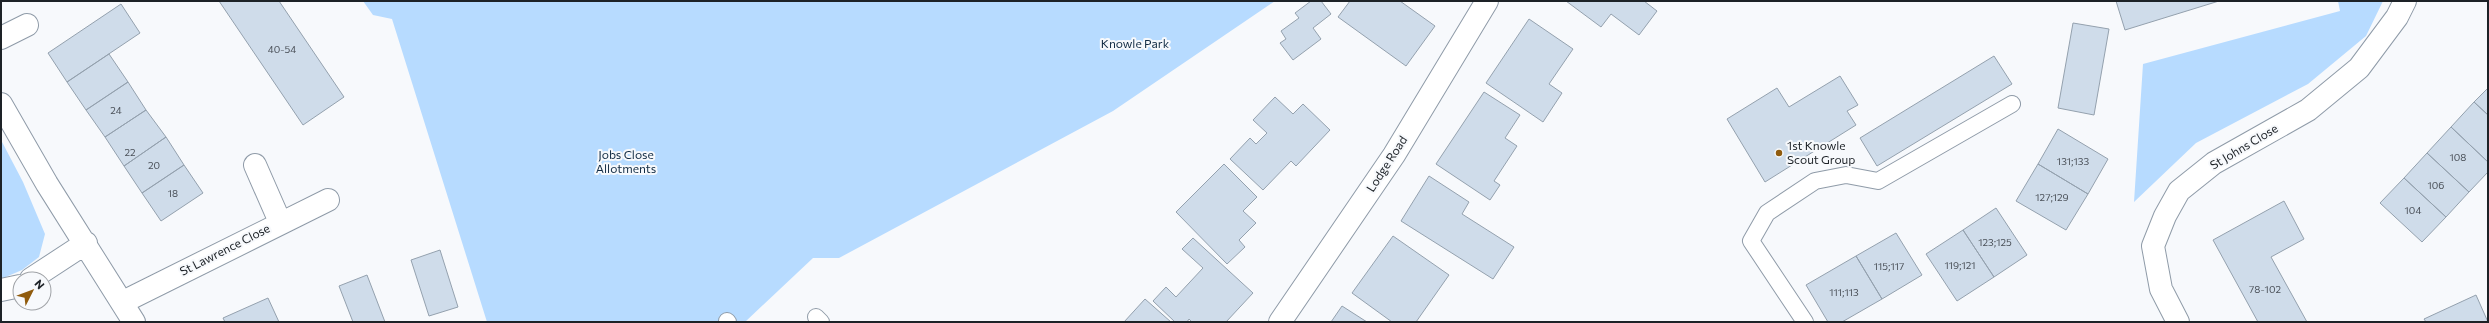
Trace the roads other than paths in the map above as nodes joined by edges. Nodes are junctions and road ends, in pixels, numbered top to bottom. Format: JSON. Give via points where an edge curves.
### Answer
{"nodes":[{"id":1,"x":1487,"y":1,"type":"edge"},
{"id":2,"x":2405,"y":1,"type":"edge"},
{"id":3,"x":27,"y":25,"type":"dead end"},
{"id":4,"x":1,"y":38,"type":"edge"},
{"id":5,"x":1,"y":104,"type":"edge"},
{"id":6,"x":2012,"y":104,"type":"dead end"},
{"id":7,"x":255,"y":165,"type":"dead end"},
{"id":8,"x":328,"y":200,"type":"dead end"},
{"id":9,"x":280,"y":222,"type":"junction"},
{"id":10,"x":86,"y":243,"type":"junction"},
{"id":11,"x":43,"y":271,"type":"edge"},
{"id":12,"x":12,"y":288,"type":"edge"},
{"id":13,"x":1,"y":290,"type":"edge"},
{"id":14,"x":123,"y":302,"type":"junction"},
{"id":15,"x":134,"y":322,"type":"edge"},
{"id":16,"x":1280,"y":322,"type":"edge"},
{"id":17,"x":1805,"y":322,"type":"edge"},
{"id":18,"x":2178,"y":322,"type":"edge"}],
"edges":[{"from":1,"to":16,"type":"street","name":"Lodge Road","via":[[1394,155]]},
{"from":2,"to":18,"type":"street","name":"St Johns Close","via":[[2398,17],[2359,68],[2308,110],[2214,163],[2179,191],[2164,216],[2153,246],[2161,289]]},
{"from":3,"to":4,"type":"street"},
{"from":5,"to":10,"type":"street","via":[[47,184]]},
{"from":6,"to":17,"type":"lane","via":[[1878,181],[1846,175],[1815,181],[1767,213],[1751,241]]},
{"from":7,"to":9,"type":"street"},
{"from":8,"to":9,"type":"street","name":"St Lawrence Close"},
{"from":9,"to":14,"type":"street","name":"St Lawrence Close"},
{"from":10,"to":11,"type":"street"},
{"from":10,"to":14,"type":"street"},
{"from":12,"to":13,"type":"street"},
{"from":14,"to":15,"type":"street"}]}
